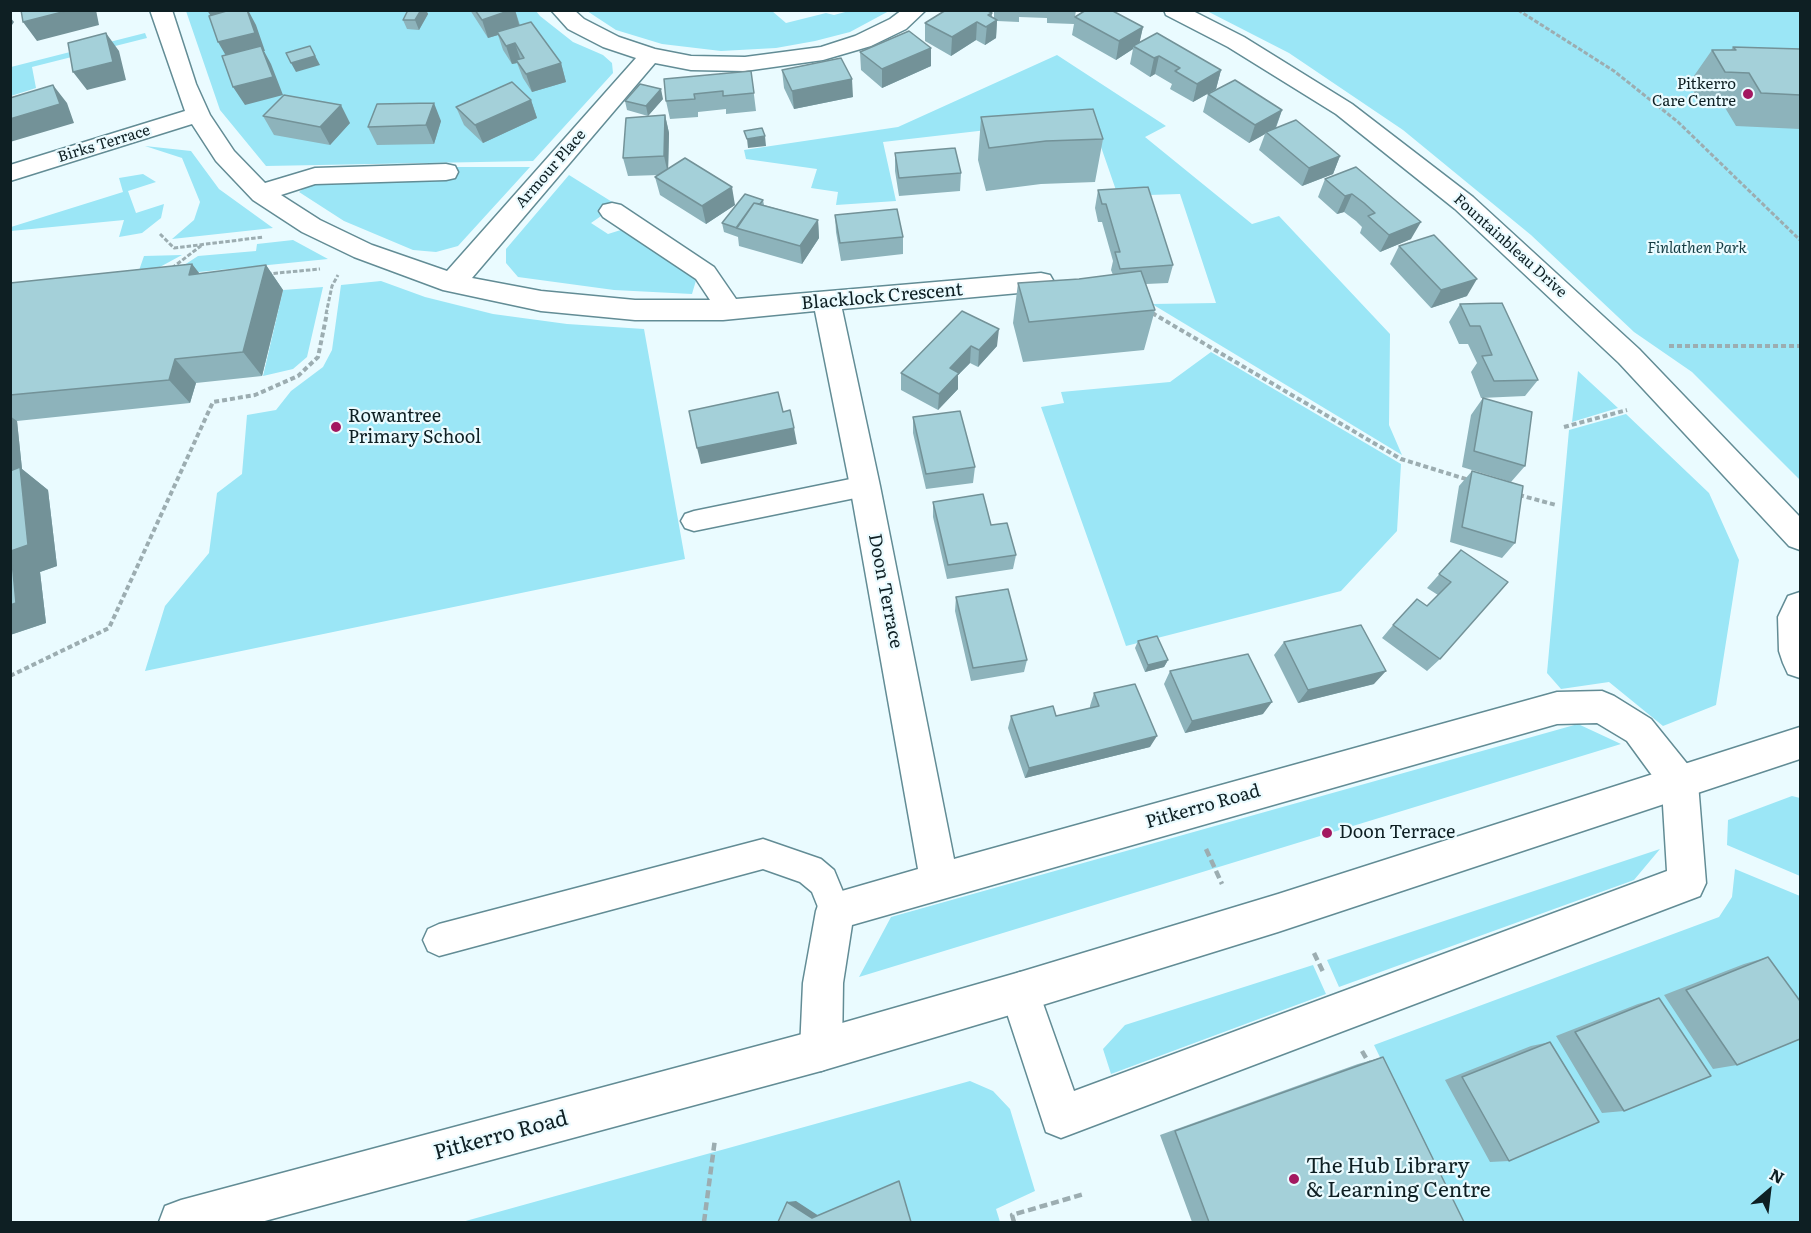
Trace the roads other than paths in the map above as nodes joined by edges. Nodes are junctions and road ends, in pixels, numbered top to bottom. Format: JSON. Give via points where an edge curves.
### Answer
{"nodes":[{"id":1,"x":161,"y":10,"type":"edge"},
{"id":2,"x":561,"y":10,"type":"edge"},
{"id":3,"x":916,"y":10,"type":"edge"},
{"id":4,"x":1174,"y":10,"type":"edge"},
{"id":5,"x":650,"y":56,"type":"junction"},
{"id":6,"x":198,"y":115,"type":"junction"},
{"id":7,"x":446,"y":172,"type":"dead end"},
{"id":8,"x":10,"y":173,"type":"edge"},
{"id":9,"x":262,"y":194,"type":"junction"},
{"id":10,"x":612,"y":212,"type":"dead end"},
{"id":11,"x":1041,"y":282,"type":"edge"},
{"id":12,"x":452,"y":283,"type":"junction"},
{"id":13,"x":827,"y":302,"type":"junction"},
{"id":14,"x":723,"y":310,"type":"junction"},
{"id":15,"x":865,"y":486,"type":"junction"},
{"id":16,"x":694,"y":521,"type":"dead end"},
{"id":17,"x":1800,"y":537,"type":"edge"},
{"id":18,"x":1800,"y":606,"type":"edge"},
{"id":19,"x":1800,"y":663,"type":"edge"},
{"id":20,"x":1800,"y":743,"type":"edge"},
{"id":21,"x":1680,"y":783,"type":"junction"},
{"id":22,"x":939,"y":880,"type":"junction"},
{"id":23,"x":835,"y":911,"type":"junction"},
{"id":24,"x":439,"y":940,"type":"dead end"},
{"id":25,"x":1020,"y":992,"type":"junction"},
{"id":26,"x":821,"y":1050,"type":"junction"},
{"id":27,"x":208,"y":1219,"type":"edge"}],
"edges":[{"from":1,"to":6,"type":"street","name":"Blacklock Crescent"},
{"from":2,"to":5,"type":"street","via":[[576,24]]},
{"from":3,"to":5,"type":"street","via":[[863,41],[790,59],[745,64],[691,63]]},
{"from":4,"to":17,"type":"street","name":"Fountainbleau Drive","via":[[1236,42],[1344,109],[1464,203],[1629,356]]},
{"from":5,"to":12,"type":"street","name":"Armour Place"},
{"from":6,"to":8,"type":"street","name":"Birks Terrace"},
{"from":6,"to":9,"type":"street","name":"Blacklock Crescent","via":[[225,156]]},
{"from":7,"to":9,"type":"street","via":[[315,176]]},
{"from":9,"to":12,"type":"street","name":"Blacklock Crescent","via":[[310,226],[363,251]]},
{"from":10,"to":14,"type":"street","via":[[705,273],[723,297]]},
{"from":11,"to":13,"type":"street","name":"Blacklock Crescent"},
{"from":12,"to":14,"type":"street","name":"Blacklock Crescent","via":[[541,301],[635,310]]},
{"from":13,"to":14,"type":"street","name":"Blacklock Crescent"},
{"from":13,"to":15,"type":"street","name":"Doon Terrace"},
{"from":15,"to":16,"type":"lane"},
{"from":15,"to":22,"type":"street","name":"Doon Terrace"},
{"from":18,"to":19,"type":"street","via":[[1795,617]]},
{"from":20,"to":21,"type":"street","name":"Pitkerro Road"},
{"from":21,"to":22,"type":"street","name":"Pitkerro Road","via":[[1639,730],[1602,707],[1557,708]]},
{"from":21,"to":25,"type":"street","name":"Pitkerro Road"},
{"from":21,"to":25,"type":"street","via":[[1687,884],[1061,1117]]},
{"from":22,"to":23,"type":"street","name":"Pitkerro Road"},
{"from":23,"to":24,"type":"lane","via":[[823,881],[810,870],[763,854]]},
{"from":23,"to":26,"type":"street","via":[[823,983]]},
{"from":25,"to":26,"type":"street","name":"Pitkerro Road"},
{"from":26,"to":27,"type":"street","name":"Pitkerro Road"}]}
